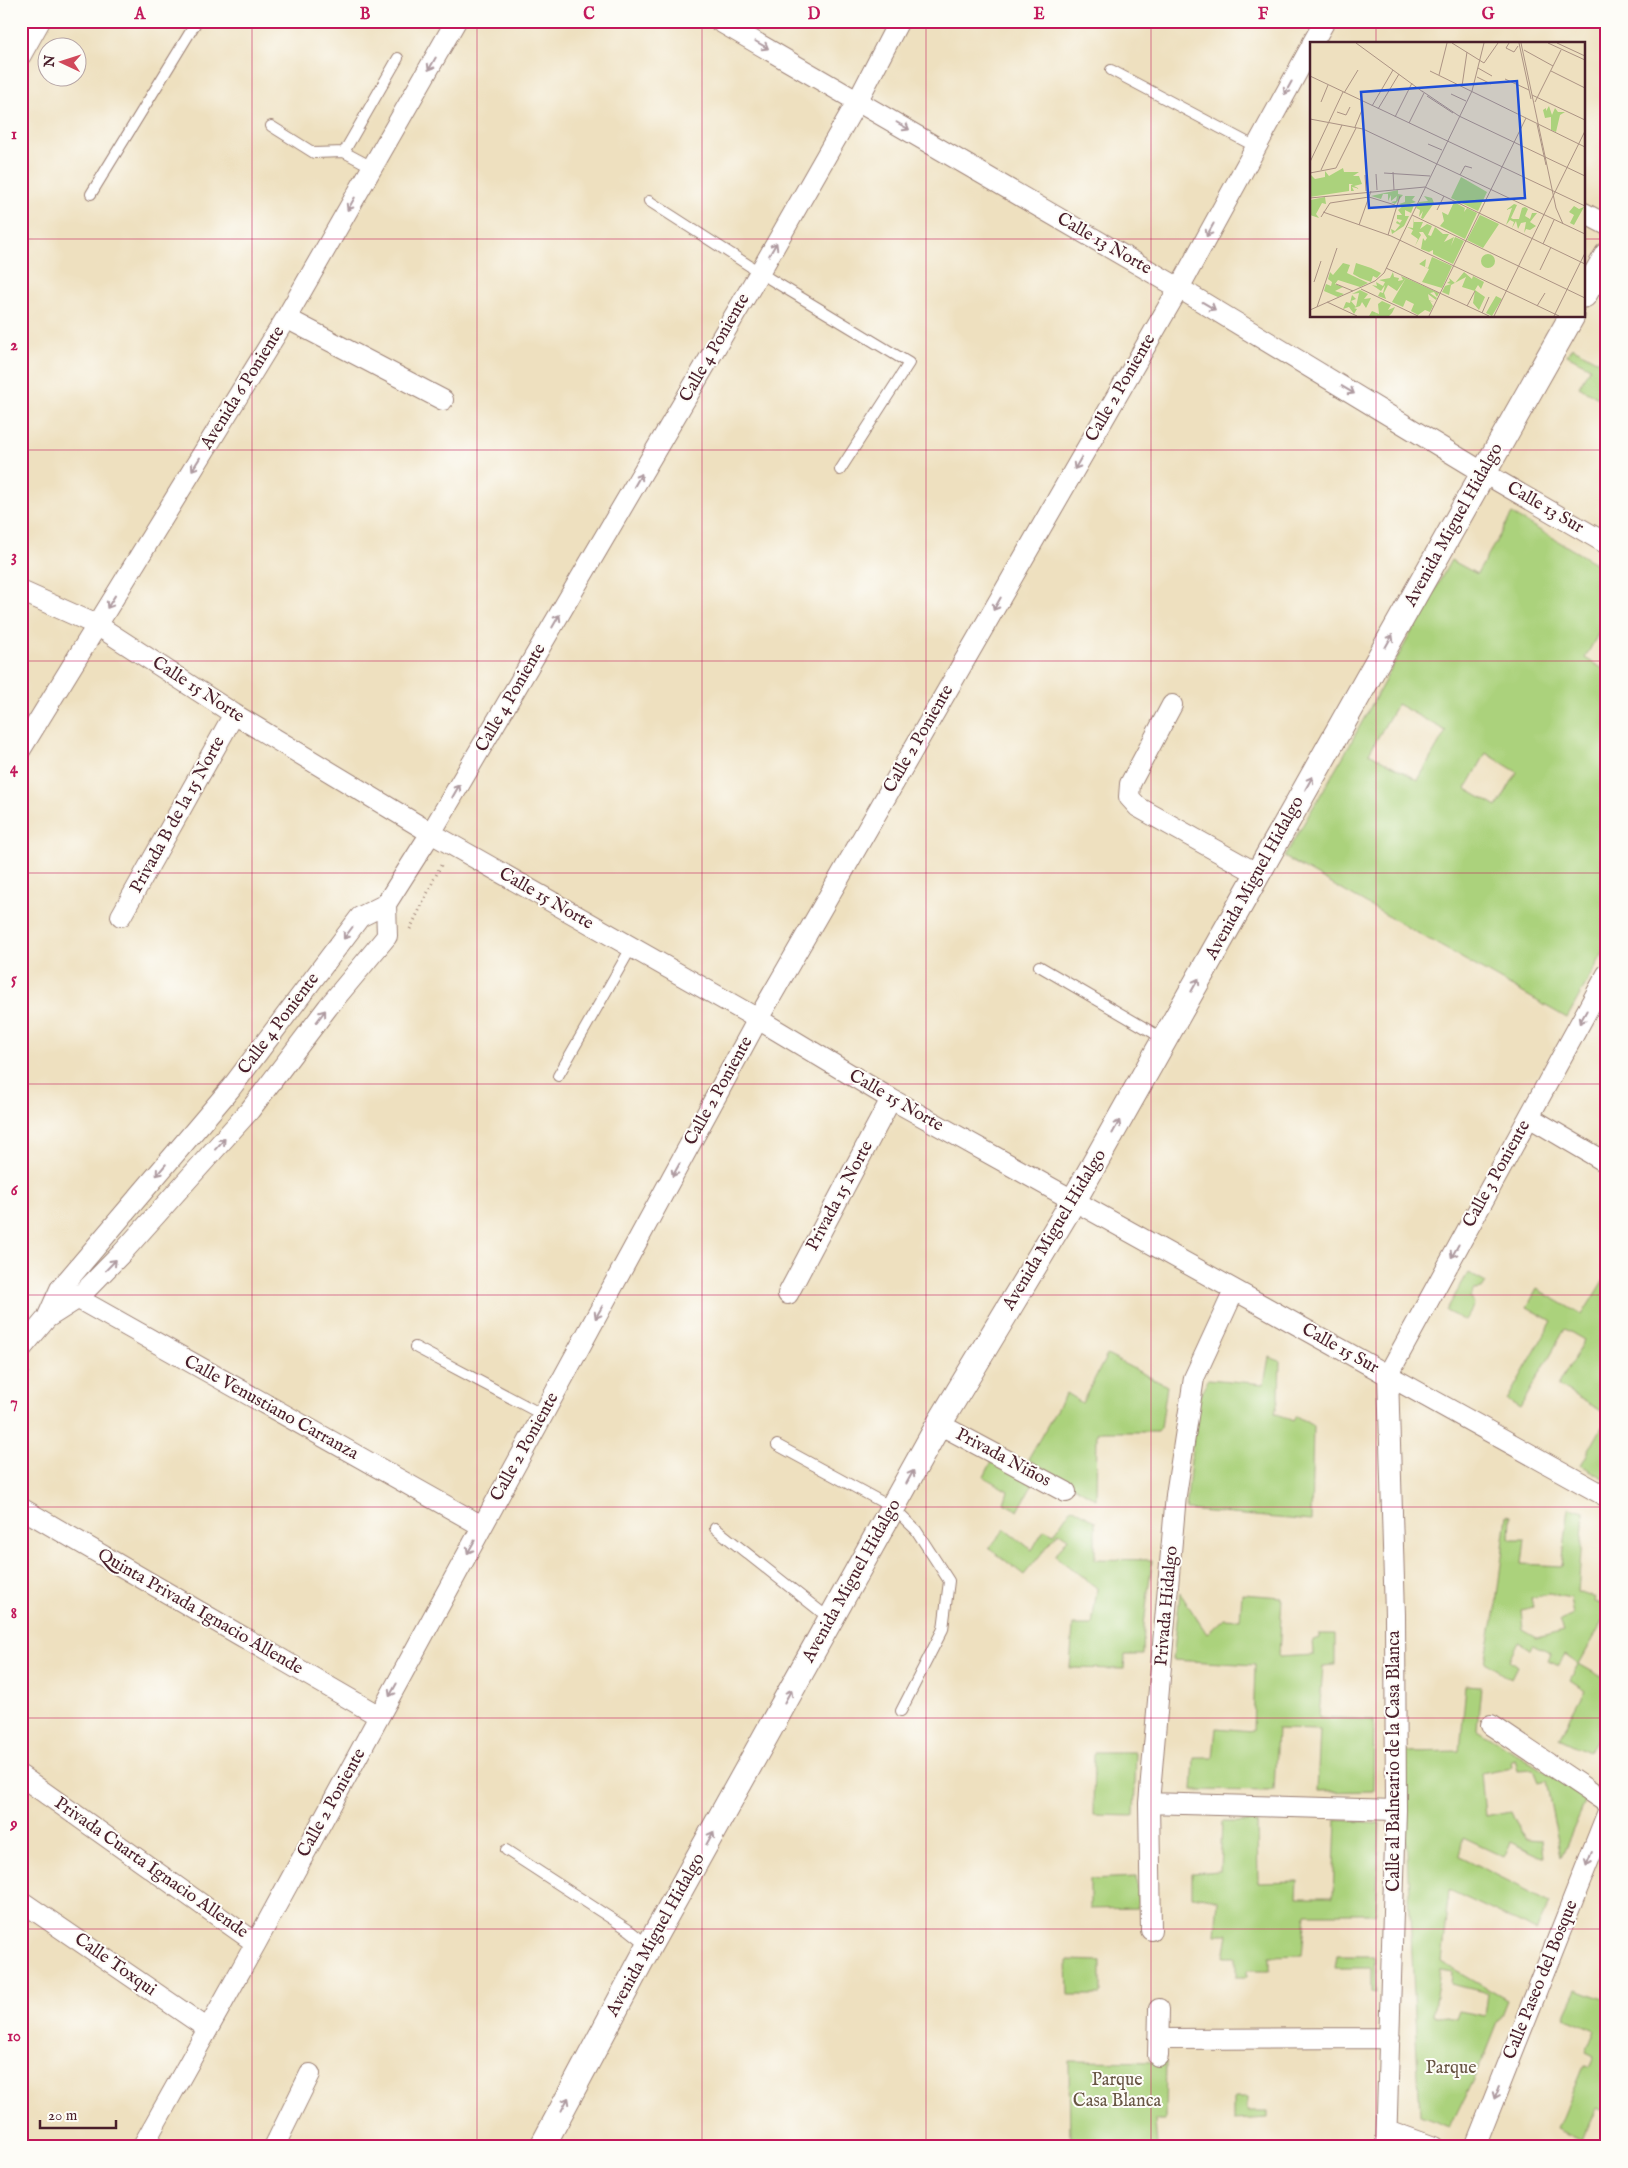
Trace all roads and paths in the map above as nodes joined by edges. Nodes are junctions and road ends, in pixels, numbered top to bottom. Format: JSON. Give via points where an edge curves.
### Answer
{"nodes":[{"id":1,"x":40,"y":21,"type":"edge"},
{"id":2,"x":197,"y":21,"type":"edge"},
{"id":3,"x":456,"y":21,"type":"edge"},
{"id":4,"x":720,"y":21,"type":"edge"},
{"id":5,"x":899,"y":21,"type":"edge"},
{"id":6,"x":1325,"y":21,"type":"edge"},
{"id":7,"x":1313,"y":42,"type":"edge"},
{"id":8,"x":1310,"y":48,"type":"edge"},
{"id":9,"x":21,"y":55,"type":"edge"},
{"id":10,"x":398,"y":58,"type":"dead end"},
{"id":11,"x":1111,"y":70,"type":"dead end"},
{"id":12,"x":858,"y":100,"type":"junction"},
{"id":13,"x":271,"y":126,"type":"dead end"},
{"id":14,"x":1256,"y":147,"type":"junction"},
{"id":15,"x":344,"y":152,"type":"junction"},
{"id":16,"x":372,"y":167,"type":"junction"},
{"id":17,"x":91,"y":194,"type":"dead end"},
{"id":18,"x":649,"y":201,"type":"dead end"},
{"id":19,"x":1586,"y":214,"type":"edge"},
{"id":20,"x":1607,"y":225,"type":"edge"},
{"id":21,"x":1607,"y":255,"type":"edge"},
{"id":22,"x":760,"y":272,"type":"junction"},
{"id":23,"x":1179,"y":288,"type":"junction"},
{"id":24,"x":1586,"y":292,"type":"edge"},
{"id":25,"x":286,"y":318,"type":"junction"},
{"id":26,"x":1571,"y":318,"type":"edge"},
{"id":27,"x":443,"y":400,"type":"dead end"},
{"id":28,"x":840,"y":470,"type":"dead end"},
{"id":29,"x":1484,"y":473,"type":"junction"},
{"id":30,"x":1607,"y":544,"type":"edge"},
{"id":31,"x":21,"y":591,"type":"edge"},
{"id":32,"x":97,"y":625,"type":"junction"},
{"id":33,"x":1172,"y":704,"type":"dead end"},
{"id":34,"x":234,"y":714,"type":"junction"},
{"id":35,"x":21,"y":749,"type":"edge"},
{"id":36,"x":431,"y":833,"type":"junction"},
{"id":37,"x":1258,"y":874,"type":"junction"},
{"id":38,"x":386,"y":904,"type":"junction"},
{"id":39,"x":121,"y":916,"type":"dead end"},
{"id":40,"x":631,"y":948,"type":"junction"},
{"id":41,"x":1039,"y":966,"type":"dead end"},
{"id":42,"x":1607,"y":974,"type":"edge"},
{"id":43,"x":758,"y":1019,"type":"junction"},
{"id":44,"x":1165,"y":1040,"type":"junction"},
{"id":45,"x":558,"y":1076,"type":"dead end"},
{"id":46,"x":231,"y":1088,"type":"junction"},
{"id":47,"x":892,"y":1099,"type":"junction"},
{"id":48,"x":250,"y":1110,"type":"junction"},
{"id":49,"x":1529,"y":1117,"type":"junction"},
{"id":50,"x":1607,"y":1163,"type":"edge"},
{"id":51,"x":1074,"y":1200,"type":"junction"},
{"id":52,"x":60,"y":1289,"type":"junction"},
{"id":53,"x":1234,"y":1291,"type":"junction"},
{"id":54,"x":788,"y":1294,"type":"dead end"},
{"id":55,"x":77,"y":1300,"type":"junction"},
{"id":56,"x":47,"y":1318,"type":"junction"},
{"id":57,"x":415,"y":1347,"type":"dead end"},
{"id":58,"x":21,"y":1349,"type":"edge"},
{"id":59,"x":1388,"y":1375,"type":"junction"},
{"id":60,"x":543,"y":1415,"type":"junction"},
{"id":61,"x":939,"y":1424,"type":"junction"},
{"id":62,"x":776,"y":1445,"type":"dead end"},
{"id":63,"x":1066,"y":1492,"type":"dead end"},
{"id":64,"x":1607,"y":1497,"type":"edge"},
{"id":65,"x":21,"y":1508,"type":"edge"},
{"id":66,"x":893,"y":1508,"type":"junction"},
{"id":67,"x":482,"y":1526,"type":"junction"},
{"id":68,"x":715,"y":1528,"type":"dead end"},
{"id":69,"x":831,"y":1619,"type":"junction"},
{"id":70,"x":901,"y":1711,"type":"dead end"},
{"id":71,"x":379,"y":1716,"type":"junction"},
{"id":72,"x":1491,"y":1725,"type":"dead end"},
{"id":73,"x":21,"y":1776,"type":"edge"},
{"id":74,"x":1149,"y":1803,"type":"junction"},
{"id":75,"x":1607,"y":1803,"type":"edge"},
{"id":76,"x":1396,"y":1810,"type":"junction"},
{"id":77,"x":1607,"y":1814,"type":"edge"},
{"id":78,"x":506,"y":1850,"type":"dead end"},
{"id":79,"x":21,"y":1901,"type":"edge"},
{"id":80,"x":1152,"y":1930,"type":"dead end"},
{"id":81,"x":256,"y":1943,"type":"junction"},
{"id":82,"x":649,"y":1946,"type":"junction"},
{"id":83,"x":1159,"y":2010,"type":"dead end"},
{"id":84,"x":208,"y":2029,"type":"junction"},
{"id":85,"x":1390,"y":2038,"type":"junction"},
{"id":86,"x":310,"y":2074,"type":"dead end"},
{"id":87,"x":1387,"y":2138,"type":"edge"},
{"id":88,"x":142,"y":2147,"type":"edge"},
{"id":89,"x":274,"y":2147,"type":"edge"},
{"id":90,"x":542,"y":2147,"type":"edge"},
{"id":91,"x":1434,"y":2147,"type":"edge"},
{"id":92,"x":1475,"y":2147,"type":"edge"}],
"edges":[{"from":1,"to":9,"type":"street"},
{"from":2,"to":17,"type":"lane"},
{"from":3,"to":16,"type":"street","name":"Avenida 6 Poniente","one_way":true},
{"from":4,"to":12,"type":"street","name":"Calle 13 Norte","one_way":true},
{"from":5,"to":12,"type":"street","name":"Calle 4 Poniente"},
{"from":6,"to":7,"type":"street","name":"Calle 2 Poniente"},
{"from":8,"to":14,"type":"street","name":"Calle 2 Poniente","one_way":true},
{"from":10,"to":15,"type":"lane"},
{"from":11,"to":14,"type":"lane"},
{"from":22,"to":12,"type":"street","name":"Calle 4 Poniente","one_way":true},
{"from":12,"to":23,"type":"street","name":"Calle 13 Norte","one_way":true},
{"from":13,"to":15,"type":"lane","via":[[314,153]]},
{"from":14,"to":23,"type":"street","name":"Calle 2 Poniente","one_way":true},
{"from":15,"to":16,"type":"lane"},
{"from":16,"to":25,"type":"street","name":"Avenida 6 Poniente","one_way":true},
{"from":18,"to":22,"type":"lane"},
{"from":19,"to":20,"type":"street"},
{"from":21,"to":24,"type":"street"},
{"from":22,"to":28,"type":"lane","via":[[909,363]]},
{"from":36,"to":22,"type":"street","name":"Calle 4 Poniente","one_way":true},
{"from":23,"to":29,"type":"street","name":"Calle 13 Norte","one_way":true},
{"from":23,"to":43,"type":"street","name":"Calle 2 Poniente","one_way":true},
{"from":25,"to":27,"type":"street"},
{"from":25,"to":32,"type":"street","name":"Avenida 6 Poniente","one_way":true},
{"from":26,"to":29,"type":"street","name":"Avenida Miguel Hidalgo"},
{"from":29,"to":30,"type":"street","name":"Calle 13 Sur"},
{"from":37,"to":29,"type":"street","name":"Avenida Miguel Hidalgo","one_way":true},
{"from":31,"to":32,"type":"street","name":"Calle 15 Norte"},
{"from":32,"to":34,"type":"street","name":"Calle 15 Norte"},
{"from":32,"to":35,"type":"street","name":"Avenida 6 Poniente"},
{"from":33,"to":37,"type":"street","via":[[1130,784],[1129,797],[1138,807]]},
{"from":34,"to":36,"type":"street","name":"Calle 15 Norte"},
{"from":34,"to":39,"type":"street","name":"Privada B de la 15 Norte"},
{"from":36,"to":38,"type":"street","name":"Calle 4 Poniente"},
{"from":36,"to":40,"type":"street","name":"Calle 15 Norte"},
{"from":44,"to":37,"type":"street","name":"Avenida Miguel Hidalgo","one_way":true},
{"from":38,"to":46,"type":"street","name":"Calle 4 Poniente","one_way":true,"via":[[360,917]]},
{"from":48,"to":38,"type":"street","name":"Calle 4 Poniente","one_way":true,"via":[[387,936]]},
{"from":40,"to":43,"type":"street","name":"Calle 15 Norte"},
{"from":40,"to":45,"type":"lane"},
{"from":41,"to":44,"type":"lane"},
{"from":42,"to":49,"type":"street","name":"Calle 3 Poniente","one_way":true},
{"from":43,"to":47,"type":"street","name":"Calle 15 Norte"},
{"from":43,"to":60,"type":"street","name":"Calle 2 Poniente","one_way":true},
{"from":51,"to":44,"type":"street","name":"Avenida Miguel Hidalgo","one_way":true},
{"from":46,"to":48,"type":"street"},
{"from":46,"to":52,"type":"street","name":"Calle 4 Poniente","one_way":true},
{"from":47,"to":51,"type":"street","name":"Calle 15 Norte"},
{"from":47,"to":54,"type":"street","name":"Privada 15 Norte"},
{"from":55,"to":48,"type":"street","name":"Calle 4 Poniente","one_way":true},
{"from":49,"to":50,"type":"street"},
{"from":49,"to":59,"type":"street","name":"Calle 3 Poniente","one_way":true},
{"from":51,"to":53,"type":"street","name":"Calle 15 Sur"},
{"from":51,"to":61,"type":"street","name":"Avenida Miguel Hidalgo"},
{"from":52,"to":55,"type":"street","name":"Calle Venustiano Carranza"},
{"from":52,"to":56,"type":"street","name":"Calle 4 Poniente"},
{"from":53,"to":59,"type":"street","name":"Calle 15 Sur"},
{"from":53,"to":74,"type":"street","name":"Privada Hidalgo","via":[[1194,1378],[1176,1495]]},
{"from":55,"to":56,"type":"street","name":"Calle 4 Poniente"},
{"from":55,"to":67,"type":"street","name":"Calle Venustiano Carranza"},
{"from":56,"to":58,"type":"street","name":"Calle 4 Poniente"},
{"from":57,"to":60,"type":"lane"},
{"from":59,"to":64,"type":"street","name":"Calle 15 Sur"},
{"from":59,"to":76,"type":"street","name":"Calle al Balneario de la Casa Blanca"},
{"from":60,"to":67,"type":"street","name":"Calle 2 Poniente"},
{"from":61,"to":63,"type":"street","name":"Privada Niños"},
{"from":66,"to":61,"type":"street","name":"Avenida Miguel Hidalgo","one_way":true},
{"from":62,"to":66,"type":"lane"},
{"from":65,"to":71,"type":"street","name":"Quinta Privada Ignacio Allende"},
{"from":66,"to":69,"type":"street","name":"Avenida Miguel Hidalgo"},
{"from":66,"to":70,"type":"lane","via":[[916,1530],[949,1582],[943,1629]]},
{"from":67,"to":71,"type":"street","name":"Calle 2 Poniente","one_way":true},
{"from":68,"to":69,"type":"lane"},
{"from":82,"to":69,"type":"street","name":"Avenida Miguel Hidalgo","one_way":true},
{"from":71,"to":81,"type":"street","name":"Calle 2 Poniente"},
{"from":72,"to":75,"type":"street"},
{"from":73,"to":81,"type":"street","name":"Privada Cuarta Ignacio Allende"},
{"from":74,"to":76,"type":"street"},
{"from":74,"to":80,"type":"street","name":"Privada Hidalgo"},
{"from":76,"to":85,"type":"street","name":"Calle al Balneario de la Casa Blanca"},
{"from":77,"to":92,"type":"street","name":"Calle Paseo del Bosque","one_way":true},
{"from":78,"to":82,"type":"lane"},
{"from":79,"to":84,"type":"street","name":"Calle Toxqui"},
{"from":81,"to":84,"type":"street","name":"Calle 2 Poniente"},
{"from":90,"to":82,"type":"street","name":"Avenida Miguel Hidalgo","one_way":true},
{"from":83,"to":85,"type":"street","via":[[1158,2048]]},
{"from":84,"to":88,"type":"street","name":"Calle 2 Poniente"},
{"from":85,"to":87,"type":"street","name":"Calle al Balneario de la Casa Blanca"},
{"from":86,"to":89,"type":"street"},
{"from":87,"to":91,"type":"street"}]}
